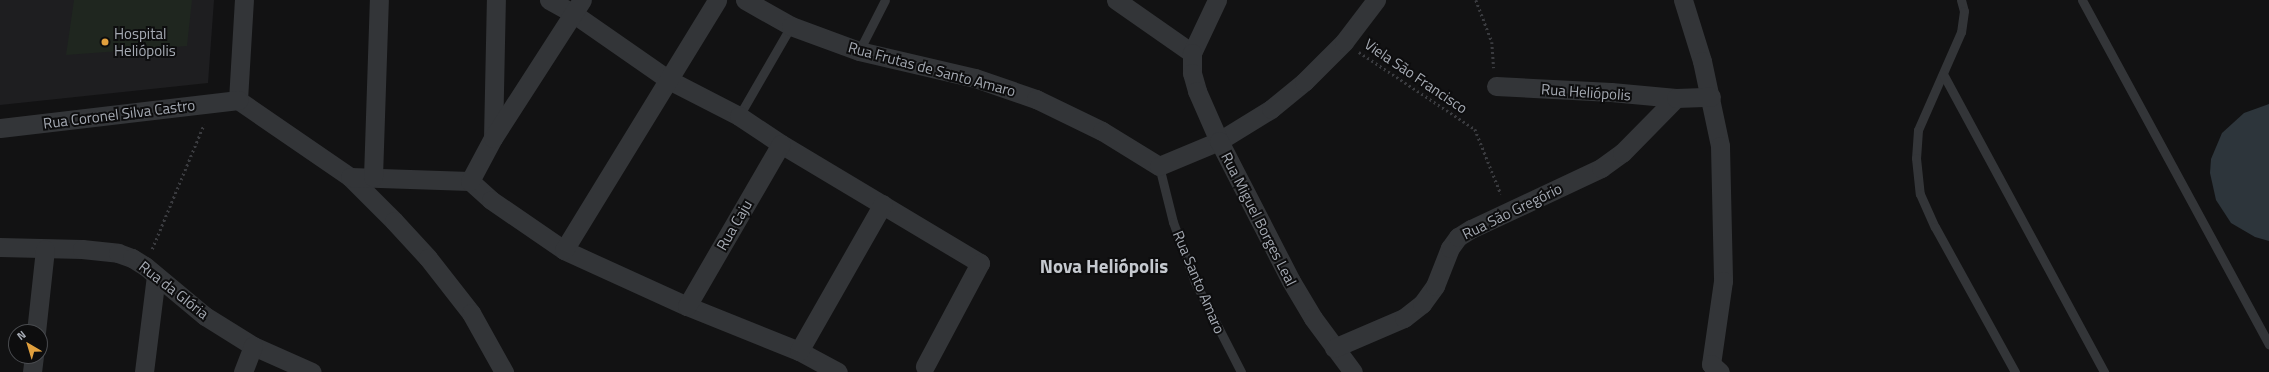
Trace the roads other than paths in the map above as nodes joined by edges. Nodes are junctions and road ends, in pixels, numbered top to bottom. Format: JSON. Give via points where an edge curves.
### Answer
{"nodes":[{"id":1,"x":244,"y":0,"type":"edge"},
{"id":2,"x":379,"y":0,"type":"edge"},
{"id":3,"x":496,"y":0,"type":"edge"},
{"id":4,"x":550,"y":0,"type":"edge"},
{"id":5,"x":717,"y":0,"type":"edge"},
{"id":6,"x":745,"y":0,"type":"edge"},
{"id":7,"x":885,"y":0,"type":"edge"},
{"id":8,"x":1116,"y":0,"type":"edge"},
{"id":9,"x":1217,"y":0,"type":"edge"},
{"id":10,"x":1376,"y":0,"type":"edge"},
{"id":11,"x":1683,"y":0,"type":"edge"},
{"id":12,"x":1961,"y":0,"type":"edge"},
{"id":13,"x":2082,"y":0,"type":"edge"},
{"id":14,"x":578,"y":7,"type":"edge"},
{"id":15,"x":791,"y":26,"type":"junction"},
{"id":16,"x":859,"y":51,"type":"junction"},
{"id":17,"x":1192,"y":53,"type":"junction"},
{"id":18,"x":1943,"y":74,"type":"junction"},
{"id":19,"x":669,"y":80,"type":"junction"},
{"id":20,"x":1496,"y":86,"type":"road end"},
{"id":21,"x":1711,"y":97,"type":"junction"},
{"id":22,"x":1676,"y":98,"type":"junction"},
{"id":23,"x":238,"y":100,"type":"junction"},
{"id":24,"x":739,"y":116,"type":"junction"},
{"id":25,"x":0,"y":128,"type":"edge"},
{"id":26,"x":493,"y":138,"type":"junction"},
{"id":27,"x":1219,"y":141,"type":"junction"},
{"id":28,"x":781,"y":144,"type":"junction"},
{"id":29,"x":1159,"y":166,"type":"junction"},
{"id":30,"x":374,"y":176,"type":"junction"},
{"id":31,"x":350,"y":177,"type":"junction"},
{"id":32,"x":470,"y":181,"type":"junction"},
{"id":33,"x":883,"y":204,"type":"junction"},
{"id":34,"x":0,"y":247,"type":"edge"},
{"id":35,"x":45,"y":250,"type":"junction"},
{"id":36,"x":564,"y":250,"type":"junction"},
{"id":37,"x":151,"y":271,"type":"junction"},
{"id":38,"x":687,"y":306,"type":"junction"},
{"id":39,"x":37,"y":324,"type":"edge"},
{"id":40,"x":2269,"y":344,"type":"edge"},
{"id":41,"x":253,"y":346,"type":"junction"},
{"id":42,"x":1334,"y":348,"type":"junction"},
{"id":43,"x":799,"y":351,"type":"junction"},
{"id":44,"x":1710,"y":369,"type":"edge"},
{"id":45,"x":2013,"y":369,"type":"edge"},
{"id":46,"x":926,"y":370,"type":"edge"},
{"id":47,"x":144,"y":372,"type":"edge"},
{"id":48,"x":243,"y":372,"type":"edge"},
{"id":49,"x":312,"y":372,"type":"edge"},
{"id":50,"x":504,"y":372,"type":"edge"},
{"id":51,"x":838,"y":372,"type":"edge"},
{"id":52,"x":1241,"y":372,"type":"edge"},
{"id":53,"x":1353,"y":372,"type":"edge"},
{"id":54,"x":2019,"y":372,"type":"edge"},
{"id":55,"x":2104,"y":372,"type":"edge"}],
"edges":[{"from":1,"to":23,"type":"lane"},
{"from":2,"to":30,"type":"street"},
{"from":3,"to":26,"type":"street"},
{"from":4,"to":14,"type":"street"},
{"from":5,"to":19,"type":"street"},
{"from":6,"to":15,"type":"street","name":"Rua Frutas de Santo Amaro"},
{"from":7,"to":16,"type":"lane"},
{"from":8,"to":17,"type":"street"},
{"from":9,"to":17,"type":"street"},
{"from":10,"to":27,"type":"street","via":[[1344,42],[1304,82],[1271,109]]},
{"from":11,"to":21,"type":"street"},
{"from":12,"to":18,"type":"lane","via":[[1964,11],[1961,32]]},
{"from":13,"to":40,"type":"lane"},
{"from":14,"to":19,"type":"street"},
{"from":14,"to":26,"type":"street"},
{"from":15,"to":16,"type":"street","name":"Rua Frutas de Santo Amaro"},
{"from":15,"to":24,"type":"lane"},
{"from":16,"to":29,"type":"street","name":"Rua Frutas de Santo Amaro","via":[[975,78],[1036,99],[1102,131]]},
{"from":17,"to":27,"type":"street","name":"Rua Miguel Borges Leal","via":[[1192,73],[1197,91]]},
{"from":18,"to":45,"type":"lane","via":[[1918,130],[1916,158],[1920,194],[1935,227]]},
{"from":18,"to":55,"type":"lane"},
{"from":19,"to":24,"type":"street"},
{"from":19,"to":36,"type":"street"},
{"from":20,"to":22,"type":"street","name":"Rua Heliópolis"},
{"from":21,"to":22,"type":"street"},
{"from":21,"to":44,"type":"street","via":[[1720,146],[1723,281]]},
{"from":22,"to":42,"type":"street","name":"Rua São Gregório","via":[[1622,153],[1602,168],[1508,211],[1458,238],[1450,248],[1435,286],[1422,304],[1404,318]]},
{"from":23,"to":25,"type":"street","name":"Rua Coronel Silva Castro"},
{"from":23,"to":31,"type":"street"},
{"from":24,"to":28,"type":"street"},
{"from":26,"to":32,"type":"street"},
{"from":27,"to":29,"type":"street"},
{"from":27,"to":42,"type":"street","name":"Rua Miguel Borges Leal","via":[[1291,281]]},
{"from":28,"to":33,"type":"street"},
{"from":28,"to":38,"type":"street","name":"Rua Caju"},
{"from":29,"to":52,"type":"lane","name":"Rua Santo Amaro","via":[[1172,222],[1195,282]]},
{"from":30,"to":31,"type":"street"},
{"from":30,"to":32,"type":"street"},
{"from":31,"to":50,"type":"street","via":[[428,258],[471,313]]},
{"from":32,"to":36,"type":"street","via":[[491,200]]},
{"from":33,"to":43,"type":"street"},
{"from":33,"to":46,"type":"street","via":[[980,262]]},
{"from":34,"to":35,"type":"street","name":"Rua da Glória"},
{"from":35,"to":37,"type":"street","name":"Rua da Glória","via":[[82,249],[118,253],[132,258]]},
{"from":35,"to":39,"type":"street"},
{"from":36,"to":38,"type":"street"},
{"from":37,"to":41,"type":"street","name":"Rua da Glória","via":[[205,316]]},
{"from":37,"to":47,"type":"street"},
{"from":38,"to":43,"type":"street"},
{"from":41,"to":48,"type":"street"},
{"from":41,"to":49,"type":"street","name":"Rua da Glória"},
{"from":42,"to":53,"type":"street","name":"Rua Miguel Borges Leal"},
{"from":43,"to":51,"type":"street"},
{"from":45,"to":54,"type":"lane"}]}
